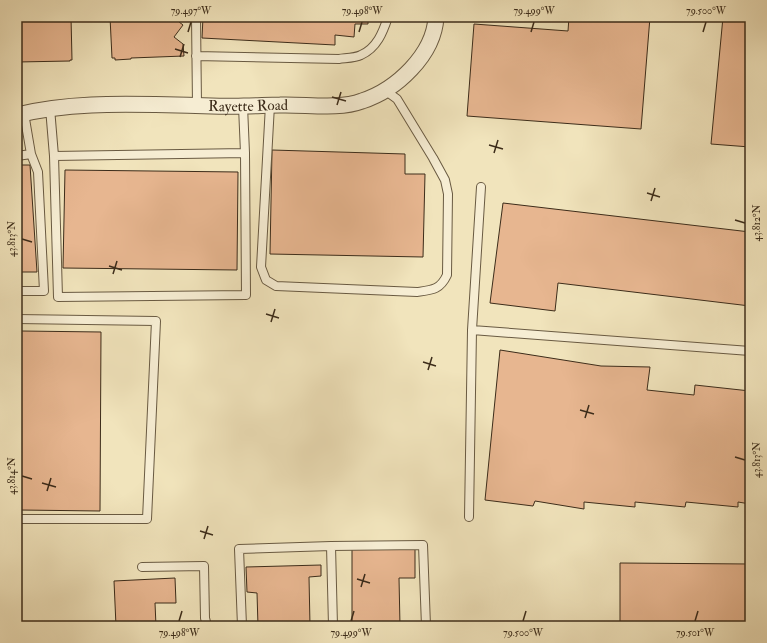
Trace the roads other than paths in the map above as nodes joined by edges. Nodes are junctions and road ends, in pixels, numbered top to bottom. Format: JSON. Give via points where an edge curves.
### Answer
{"nodes":[{"id":1,"x":196,"y":17,"type":"edge"},
{"id":2,"x":388,"y":17,"type":"edge"},
{"id":3,"x":436,"y":17,"type":"edge"},
{"id":4,"x":196,"y":56,"type":"junction"},
{"id":5,"x":386,"y":91,"type":"junction"},
{"id":6,"x":197,"y":105,"type":"junction"},
{"id":7,"x":270,"y":105,"type":"junction"},
{"id":8,"x":244,"y":106,"type":"junction"},
{"id":9,"x":50,"y":108,"type":"junction"},
{"id":10,"x":20,"y":114,"type":"edge"},
{"id":11,"x":245,"y":153,"type":"junction"},
{"id":12,"x":31,"y":154,"type":"junction"},
{"id":13,"x":17,"y":156,"type":"edge"},
{"id":14,"x":54,"y":156,"type":"junction"},
{"id":15,"x":481,"y":187,"type":"dead end"},
{"id":16,"x":17,"y":291,"type":"edge"},
{"id":17,"x":17,"y":319,"type":"edge"},
{"id":18,"x":472,"y":330,"type":"junction"},
{"id":19,"x":750,"y":351,"type":"edge"},
{"id":20,"x":469,"y":517,"type":"dead end"},
{"id":21,"x":17,"y":519,"type":"edge"},
{"id":22,"x":331,"y":546,"type":"junction"},
{"id":23,"x":142,"y":568,"type":"dead end"},
{"id":24,"x":207,"y":626,"type":"edge"},
{"id":25,"x":242,"y":626,"type":"edge"},
{"id":26,"x":333,"y":626,"type":"edge"},
{"id":27,"x":426,"y":626,"type":"edge"}],
"edges":[{"from":1,"to":4,"type":"lane"},
{"from":2,"to":4,"type":"lane","via":[[374,46],[360,56],[339,59]]},
{"from":3,"to":5,"type":"street","name":"Rayette Road","via":[[430,43],[424,54]]},
{"from":4,"to":6,"type":"lane"},
{"from":5,"to":7,"type":"street","name":"Rayette Road","via":[[361,102],[334,106]]},
{"from":5,"to":7,"type":"lane","via":[[397,99],[445,180],[448,194],[447,275],[443,284],[434,290],[417,292],[276,286],[266,280],[261,267]]},
{"from":6,"to":8,"type":"street","name":"Rayette Road"},
{"from":6,"to":9,"type":"street","name":"Rayette Road","via":[[109,104]]},
{"from":7,"to":8,"type":"street","name":"Rayette Road"},
{"from":8,"to":11,"type":"lane"},
{"from":9,"to":10,"type":"street","name":"Rayette Road"},
{"from":9,"to":14,"type":"lane"},
{"from":10,"to":12,"type":"lane"},
{"from":11,"to":14,"type":"lane"},
{"from":11,"to":14,"type":"lane","via":[[246,295],[58,297]]},
{"from":12,"to":13,"type":"lane"},
{"from":12,"to":16,"type":"lane","via":[[38,172],[44,291]]},
{"from":15,"to":18,"type":"lane"},
{"from":17,"to":21,"type":"lane","via":[[156,321],[147,519]]},
{"from":18,"to":19,"type":"lane"},
{"from":18,"to":20,"type":"lane"},
{"from":22,"to":25,"type":"lane","via":[[240,549]]},
{"from":22,"to":26,"type":"lane"},
{"from":22,"to":27,"type":"lane","via":[[422,545]]},
{"from":23,"to":24,"type":"lane","via":[[204,566]]}]}
